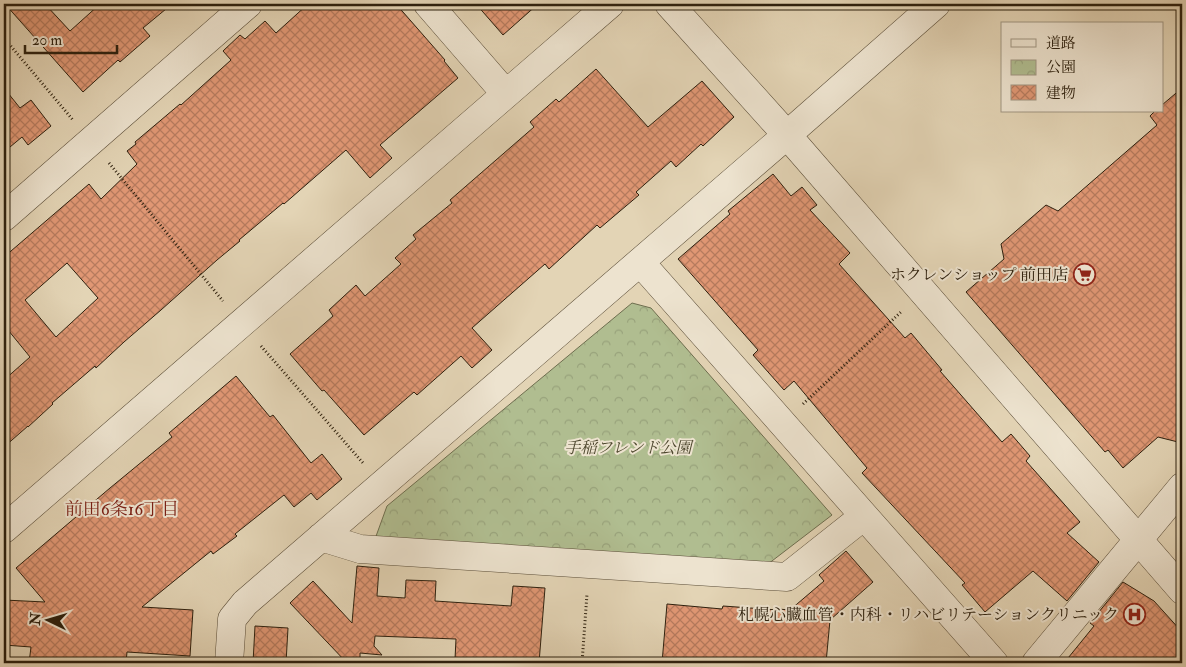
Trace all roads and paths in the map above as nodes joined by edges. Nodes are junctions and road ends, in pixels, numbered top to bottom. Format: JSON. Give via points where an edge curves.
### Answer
{"nodes":[{"id":1,"x":248,"y":4,"type":"edge"},
{"id":2,"x":428,"y":4,"type":"edge"},
{"id":3,"x":610,"y":4,"type":"edge"},
{"id":4,"x":670,"y":4,"type":"edge"},
{"id":5,"x":936,"y":4,"type":"edge"},
{"id":6,"x":4,"y":38,"type":"edge"},
{"id":7,"x":506,"y":94,"type":"junction"},
{"id":8,"x":787,"y":135,"type":"junction"},
{"id":9,"x":90,"y":141,"type":"junction"},
{"id":10,"x":4,"y":217,"type":"edge"},
{"id":11,"x":640,"y":262,"type":"junction"},
{"id":12,"x":923,"y":292,"type":"junction"},
{"id":13,"x":241,"y":323,"type":"junction"},
{"id":14,"x":782,"y":424,"type":"junction"},
{"id":15,"x":382,"y":485,"type":"junction"},
{"id":16,"x":1182,"y":487,"type":"edge"},
{"id":17,"x":864,"y":516,"type":"junction"},
{"id":18,"x":4,"y":529,"type":"edge"},
{"id":19,"x":321,"y":537,"type":"junction"},
{"id":20,"x":1138,"y":539,"type":"junction"},
{"id":21,"x":590,"y":564,"type":"junction"},
{"id":22,"x":1182,"y":590,"type":"edge"},
{"id":23,"x":229,"y":663,"type":"edge"},
{"id":24,"x":582,"y":663,"type":"edge"},
{"id":25,"x":994,"y":663,"type":"edge"},
{"id":26,"x":1036,"y":663,"type":"edge"}],
"edges":[{"from":1,"to":9,"type":"street"},
{"from":2,"to":7,"type":"street"},
{"from":3,"to":7,"type":"street"},
{"from":4,"to":8,"type":"street"},
{"from":5,"to":8,"type":"street"},
{"from":6,"to":9,"type":"path"},
{"from":7,"to":13,"type":"street"},
{"from":8,"to":11,"type":"street"},
{"from":8,"to":12,"type":"street"},
{"from":9,"to":10,"type":"street"},
{"from":9,"to":13,"type":"path"},
{"from":11,"to":14,"type":"street"},
{"from":11,"to":15,"type":"street"},
{"from":12,"to":14,"type":"path"},
{"from":12,"to":20,"type":"street"},
{"from":13,"to":15,"type":"path"},
{"from":13,"to":18,"type":"street"},
{"from":14,"to":17,"type":"street"},
{"from":15,"to":19,"type":"street"},
{"from":16,"to":20,"type":"street"},
{"from":17,"to":21,"type":"street","via":[[787,577]]},
{"from":17,"to":25,"type":"street"},
{"from":19,"to":21,"type":"street","via":[[360,549]]},
{"from":19,"to":23,"type":"street","via":[[245,602],[232,620]]},
{"from":20,"to":22,"type":"street"},
{"from":20,"to":26,"type":"street"},
{"from":21,"to":24,"type":"path"}]}
